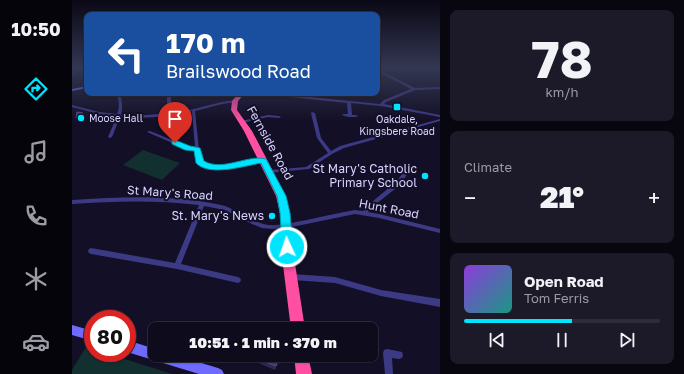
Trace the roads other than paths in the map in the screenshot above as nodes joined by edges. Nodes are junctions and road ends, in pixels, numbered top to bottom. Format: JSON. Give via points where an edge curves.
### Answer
{"nodes":[{"id":1,"x":407,"y":85,"type":"edge"},
{"id":2,"x":84,"y":88,"type":"edge"},
{"id":3,"x":440,"y":88,"type":"edge"},
{"id":4,"x":414,"y":89,"type":"junction"},
{"id":5,"x":72,"y":90,"type":"edge"},
{"id":6,"x":119,"y":96,"type":"edge"},
{"id":7,"x":168,"y":96,"type":"edge"},
{"id":8,"x":238,"y":96,"type":"edge"},
{"id":9,"x":301,"y":96,"type":"edge"},
{"id":10,"x":231,"y":102,"type":"junction"},
{"id":11,"x":349,"y":102,"type":"junction"},
{"id":12,"x":381,"y":104,"type":"junction"},
{"id":13,"x":72,"y":106,"type":"edge"},
{"id":14,"x":194,"y":111,"type":"junction"},
{"id":15,"x":313,"y":112,"type":"dead end"},
{"id":16,"x":120,"y":114,"type":"junction"},
{"id":17,"x":169,"y":114,"type":"junction"},
{"id":18,"x":344,"y":115,"type":"dead end"},
{"id":19,"x":350,"y":115,"type":"junction"},
{"id":20,"x":356,"y":116,"type":"dead end"},
{"id":21,"x":440,"y":116,"type":"edge"},
{"id":22,"x":279,"y":117,"type":"dead end"},
{"id":23,"x":440,"y":120,"type":"edge"},
{"id":24,"x":242,"y":122,"type":"junction"},
{"id":25,"x":149,"y":132,"type":"dead end"},
{"id":26,"x":110,"y":137,"type":"dead end"},
{"id":27,"x":197,"y":149,"type":"junction"},
{"id":28,"x":330,"y":153,"type":"junction"},
{"id":29,"x":263,"y":160,"type":"junction"},
{"id":30,"x":408,"y":170,"type":"dead end"},
{"id":31,"x":270,"y":172,"type":"junction"},
{"id":32,"x":72,"y":202,"type":"edge"},
{"id":33,"x":202,"y":204,"type":"junction"},
{"id":34,"x":365,"y":213,"type":"junction"},
{"id":35,"x":286,"y":226,"type":"junction"},
{"id":36,"x":440,"y":231,"type":"edge"},
{"id":37,"x":90,"y":251,"type":"dead end"},
{"id":38,"x":178,"y":266,"type":"junction"},
{"id":39,"x":291,"y":277,"type":"junction"},
{"id":40,"x":238,"y":280,"type":"dead end"},
{"id":41,"x":440,"y":303,"type":"edge"},
{"id":42,"x":297,"y":322,"type":"edge"},
{"id":43,"x":72,"y":330,"type":"edge"},
{"id":44,"x":84,"y":333,"type":"edge"},
{"id":45,"x":136,"y":349,"type":"edge"},
{"id":46,"x":148,"y":353,"type":"edge"},
{"id":47,"x":399,"y":355,"type":"dead end"},
{"id":48,"x":179,"y":362,"type":"edge"},
{"id":49,"x":302,"y":362,"type":"edge"},
{"id":50,"x":218,"y":374,"type":"edge"},
{"id":51,"x":304,"y":374,"type":"edge"},
{"id":52,"x":389,"y":374,"type":"edge"}],
"edges":[{"from":1,"to":4,"type":"street"},
{"from":2,"to":5,"type":"main road"},
{"from":3,"to":4,"type":"street"},
{"from":4,"to":12,"type":"street"},
{"from":6,"to":16,"type":"street"},
{"from":7,"to":17,"type":"street"},
{"from":8,"to":10,"type":"highway","name":"Fernside Road"},
{"from":9,"to":11,"type":"street"},
{"from":10,"to":14,"type":"street"},
{"from":10,"to":24,"type":"highway","name":"Fernside Road"},
{"from":11,"to":12,"type":"street"},
{"from":11,"to":19,"type":"street"},
{"from":12,"to":21,"type":"street"},
{"from":13,"to":16,"type":"street","via":[[95,113]]},
{"from":14,"to":17,"type":"street"},
{"from":14,"to":27,"type":"street"},
{"from":15,"to":28,"type":"street","via":[[319,138]]},
{"from":16,"to":17,"type":"street"},
{"from":16,"to":26,"type":"street"},
{"from":18,"to":19,"type":"street"},
{"from":19,"to":20,"type":"street"},
{"from":22,"to":24,"type":"street","via":[[268,116]]},
{"from":23,"to":28,"type":"street","via":[[342,147]]},
{"from":24,"to":29,"type":"highway","name":"Fernside Road"},
{"from":25,"to":27,"type":"street","via":[[188,148]]},
{"from":27,"to":29,"type":"street","via":[[200,163],[208,167]]},
{"from":28,"to":31,"type":"street","via":[[307,168]]},
{"from":29,"to":31,"type":"highway","name":"Fernside Road"},
{"from":30,"to":34,"type":"street","via":[[398,183]]},
{"from":31,"to":35,"type":"highway","name":"Fernside Road","via":[[281,196]]},
{"from":32,"to":33,"type":"street","name":"St Mary's Road","via":[[118,200]]},
{"from":33,"to":35,"type":"street","name":"St Mary's Road","via":[[227,208],[260,225]]},
{"from":33,"to":38,"type":"street"},
{"from":34,"to":35,"type":"street","name":"Hunt Road","via":[[345,213]]},
{"from":34,"to":36,"type":"street","name":"Hunt Road"},
{"from":35,"to":39,"type":"highway","name":"Fernside Road"},
{"from":37,"to":38,"type":"street"},
{"from":38,"to":40,"type":"street"},
{"from":39,"to":41,"type":"street","via":[[335,280],[386,294]]},
{"from":39,"to":42,"type":"highway","name":"Fernside Road"},
{"from":43,"to":44,"type":"main road"},
{"from":45,"to":46,"type":"main road"},
{"from":47,"to":52,"type":"street","via":[[387,353]]},
{"from":48,"to":50,"type":"main road"},
{"from":49,"to":51,"type":"highway"}]}
